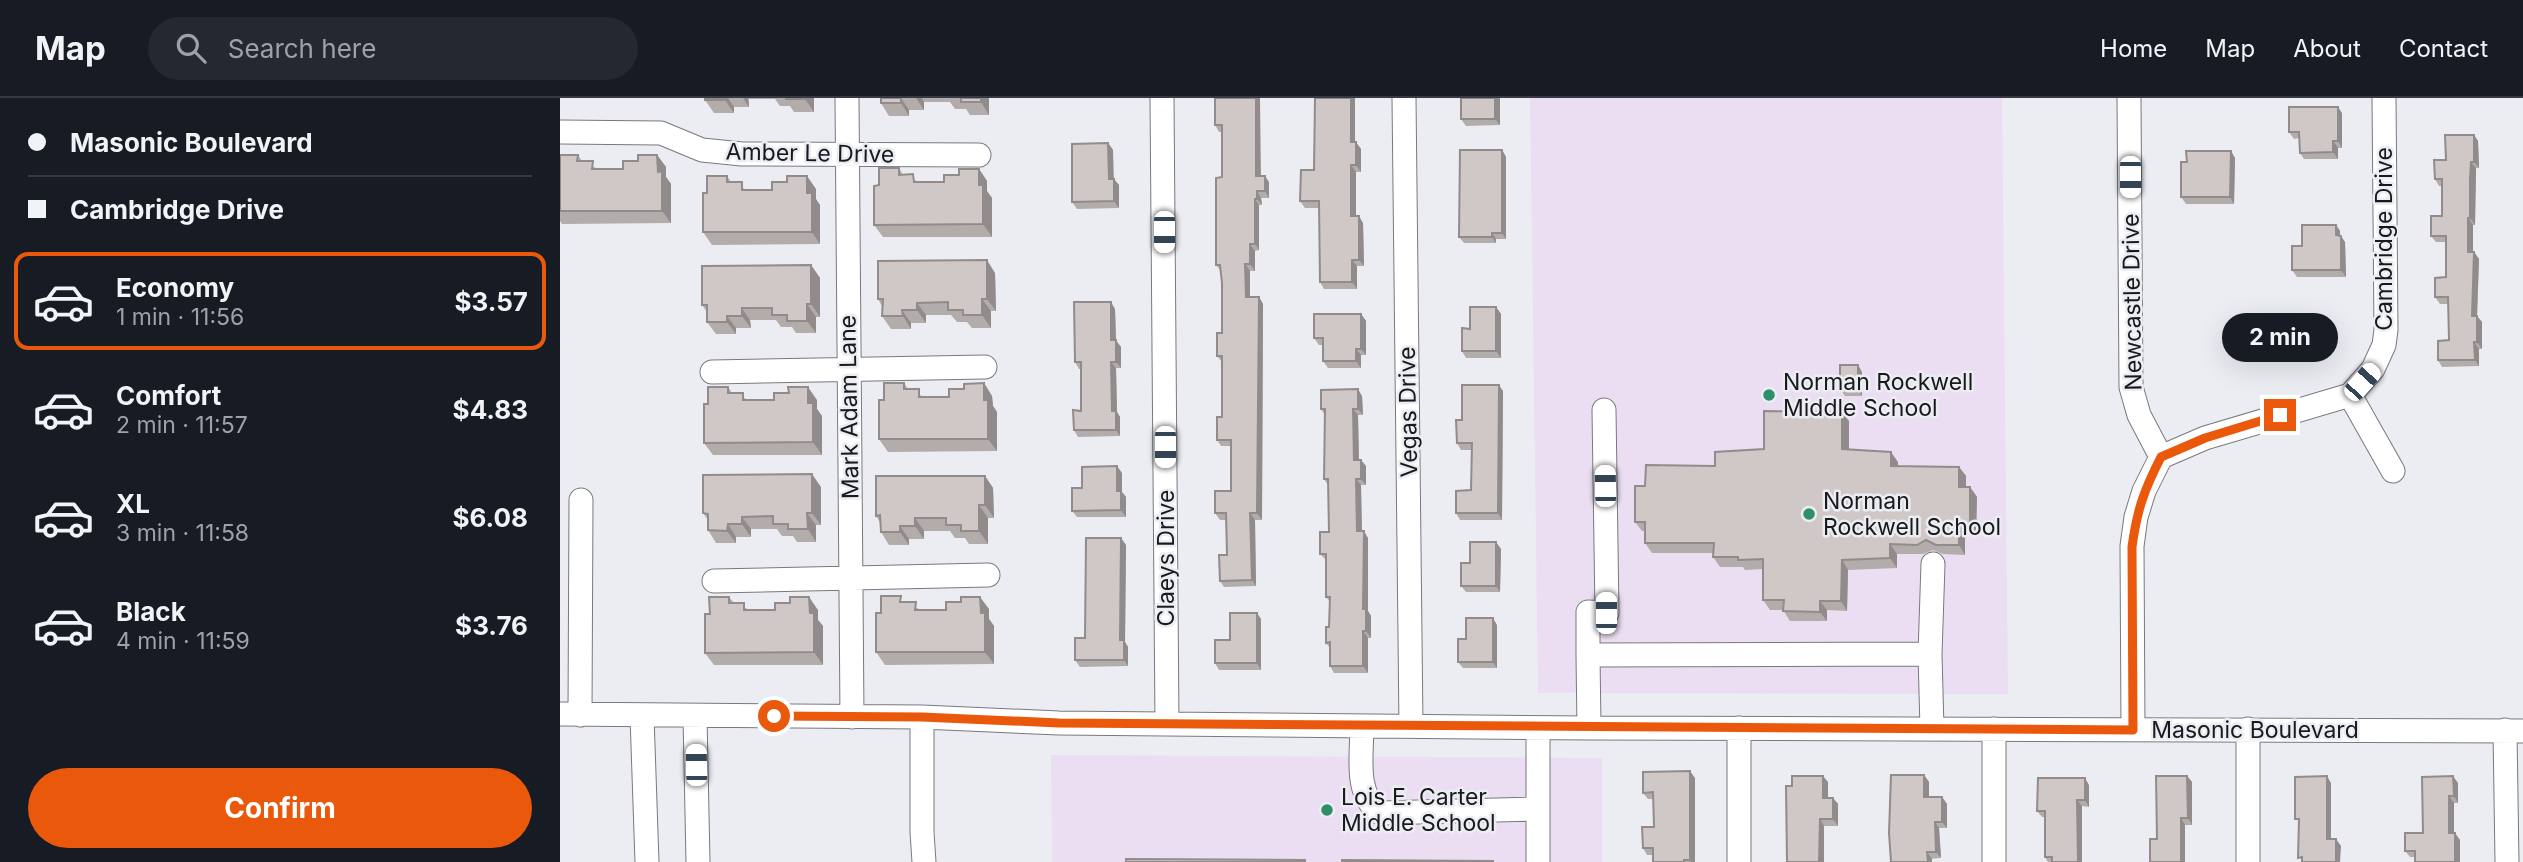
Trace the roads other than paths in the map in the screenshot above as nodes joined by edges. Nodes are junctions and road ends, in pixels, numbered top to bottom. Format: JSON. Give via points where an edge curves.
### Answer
{"nodes":[{"id":1,"x":847,"y":98,"type":"edge"},
{"id":2,"x":1162,"y":98,"type":"edge"},
{"id":3,"x":1404,"y":98,"type":"edge"},
{"id":4,"x":2129,"y":98,"type":"edge"},
{"id":5,"x":2384,"y":98,"type":"edge"},
{"id":6,"x":560,"y":132,"type":"edge"},
{"id":7,"x":848,"y":155,"type":"junction"},
{"id":8,"x":979,"y":155,"type":"dead end"},
{"id":9,"x":985,"y":367,"type":"dead end"},
{"id":10,"x":847,"y":369,"type":"junction"},
{"id":11,"x":712,"y":372,"type":"dead end"},
{"id":12,"x":2350,"y":395,"type":"junction"},
{"id":13,"x":1604,"y":411,"type":"dead end"},
{"id":14,"x":2161,"y":457,"type":"junction"},
{"id":15,"x":2393,"y":471,"type":"dead end"},
{"id":16,"x":581,"y":500,"type":"dead end"},
{"id":17,"x":1933,"y":564,"type":"dead end"},
{"id":18,"x":988,"y":575,"type":"dead end"},
{"id":19,"x":852,"y":577,"type":"junction"},
{"id":20,"x":713,"y":581,"type":"dead end"},
{"id":21,"x":1930,"y":654,"type":"junction"},
{"id":22,"x":1588,"y":655,"type":"junction"},
{"id":23,"x":570,"y":715,"type":"edge"},
{"id":24,"x":642,"y":716,"type":"junction"},
{"id":25,"x":695,"y":716,"type":"junction"},
{"id":26,"x":852,"y":716,"type":"junction"},
{"id":27,"x":922,"y":717,"type":"junction"},
{"id":28,"x":1167,"y":724,"type":"junction"},
{"id":29,"x":1362,"y":726,"type":"junction"},
{"id":30,"x":1411,"y":726,"type":"junction"},
{"id":31,"x":1538,"y":728,"type":"junction"},
{"id":32,"x":1589,"y":728,"type":"junction"},
{"id":33,"x":1739,"y":728,"type":"junction"},
{"id":34,"x":1932,"y":729,"type":"junction"},
{"id":35,"x":1994,"y":729,"type":"junction"},
{"id":36,"x":2248,"y":729,"type":"junction"},
{"id":37,"x":2133,"y":730,"type":"junction"},
{"id":38,"x":2514,"y":730,"type":"edge"},
{"id":39,"x":1538,"y":809,"type":"junction"},
{"id":40,"x":647,"y":862,"type":"edge"},
{"id":41,"x":698,"y":862,"type":"edge"},
{"id":42,"x":924,"y":862,"type":"edge"},
{"id":43,"x":1538,"y":862,"type":"edge"},
{"id":44,"x":1739,"y":862,"type":"edge"},
{"id":45,"x":1994,"y":862,"type":"edge"},
{"id":46,"x":2248,"y":862,"type":"edge"},
{"id":47,"x":2507,"y":862,"type":"edge"}],
"edges":[{"from":1,"to":7,"type":"street","name":"Mark Adam Lane"},
{"from":2,"to":28,"type":"street","name":"Claeys Drive"},
{"from":3,"to":30,"type":"street","name":"Vegas Drive"},
{"from":4,"to":14,"type":"street","name":"Newcastle Drive","via":[[2131,387],[2138,415]]},
{"from":5,"to":12,"type":"street","name":"Cambridge Drive","via":[[2386,330],[2373,369]]},
{"from":6,"to":7,"type":"street","name":"Amber Le Drive","via":[[661,133],[702,150],[742,154]]},
{"from":7,"to":8,"type":"street","name":"Amber Le Drive"},
{"from":7,"to":10,"type":"street","name":"Mark Adam Lane"},
{"from":9,"to":10,"type":"street"},
{"from":10,"to":11,"type":"street"},
{"from":10,"to":19,"type":"street","name":"Mark Adam Lane"},
{"from":12,"to":14,"type":"street","via":[[2256,421]]},
{"from":12,"to":15,"type":"street"},
{"from":13,"to":22,"type":"street","via":[[1606,613],[1588,612]]},
{"from":14,"to":37,"type":"street","via":[[2144,491],[2132,547]]},
{"from":16,"to":23,"type":"street"},
{"from":17,"to":21,"type":"street"},
{"from":18,"to":19,"type":"street"},
{"from":19,"to":20,"type":"street"},
{"from":19,"to":26,"type":"street","name":"Mark Adam Lane"},
{"from":21,"to":22,"type":"street"},
{"from":21,"to":34,"type":"street"},
{"from":22,"to":32,"type":"street"},
{"from":23,"to":24,"type":"street","name":"Masonic Boulevard"},
{"from":24,"to":25,"type":"street","name":"Masonic Boulevard"},
{"from":24,"to":40,"type":"street"},
{"from":25,"to":26,"type":"street","name":"Masonic Boulevard"},
{"from":25,"to":41,"type":"street"},
{"from":26,"to":27,"type":"street","name":"Masonic Boulevard"},
{"from":27,"to":28,"type":"street","name":"Masonic Boulevard"},
{"from":27,"to":42,"type":"street"},
{"from":28,"to":29,"type":"street","name":"Masonic Boulevard"},
{"from":29,"to":30,"type":"street","name":"Masonic Boulevard"},
{"from":29,"to":39,"type":"street","via":[[1362,782],[1365,796],[1380,813]]},
{"from":30,"to":31,"type":"street","name":"Masonic Boulevard"},
{"from":31,"to":32,"type":"street","name":"Masonic Boulevard"},
{"from":31,"to":39,"type":"street"},
{"from":32,"to":33,"type":"street","name":"Masonic Boulevard"},
{"from":33,"to":34,"type":"street","name":"Masonic Boulevard"},
{"from":33,"to":44,"type":"street"},
{"from":34,"to":35,"type":"street","name":"Masonic Boulevard"},
{"from":35,"to":37,"type":"street","name":"Masonic Boulevard"},
{"from":35,"to":45,"type":"street"},
{"from":36,"to":37,"type":"street","name":"Masonic Boulevard"},
{"from":36,"to":38,"type":"street","name":"Masonic Boulevard"},
{"from":36,"to":46,"type":"street"},
{"from":38,"to":47,"type":"street"},
{"from":39,"to":43,"type":"street"}]}
